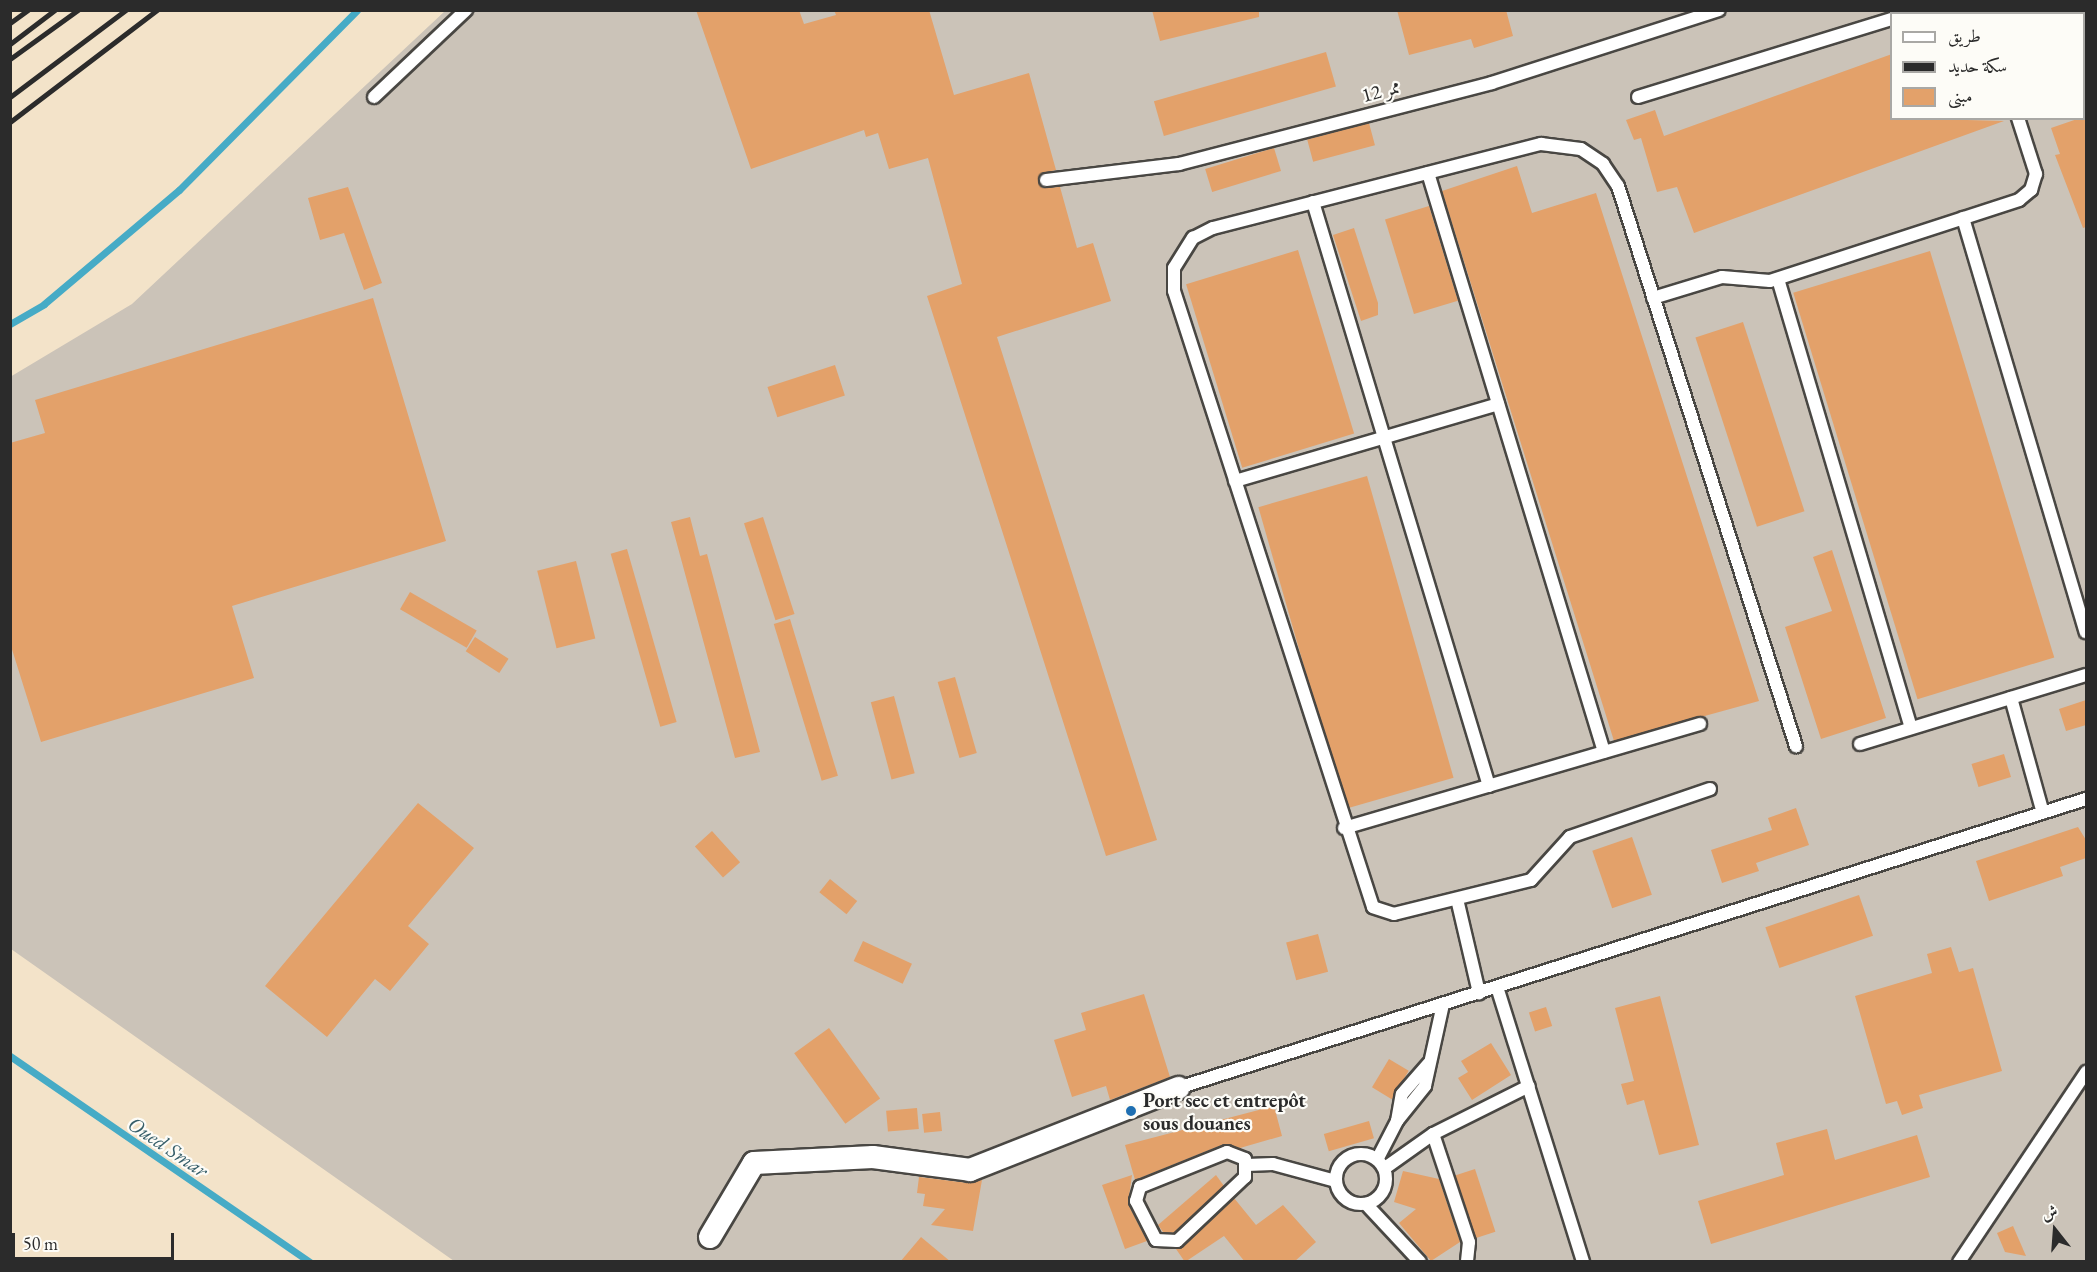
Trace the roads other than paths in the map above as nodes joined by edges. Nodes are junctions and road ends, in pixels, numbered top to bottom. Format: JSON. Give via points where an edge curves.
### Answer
{"nodes":[{"id":1,"x":466,"y":10,"type":"edge"},
{"id":2,"x":1719,"y":10,"type":"edge"},
{"id":3,"x":1890,"y":20,"type":"edge"},
{"id":4,"x":374,"y":97,"type":"dead end"},
{"id":5,"x":1638,"y":98,"type":"dead end"},
{"id":6,"x":2019,"y":120,"type":"edge"},
{"id":7,"x":1428,"y":173,"type":"junction"},
{"id":8,"x":1046,"y":180,"type":"dead end"},
{"id":9,"x":1313,"y":202,"type":"junction"},
{"id":10,"x":1963,"y":218,"type":"junction"},
{"id":11,"x":1778,"y":279,"type":"junction"},
{"id":12,"x":1653,"y":298,"type":"junction"},
{"id":13,"x":1498,"y":404,"type":"junction"},
{"id":14,"x":1384,"y":438,"type":"junction"},
{"id":15,"x":1234,"y":481,"type":"junction"},
{"id":16,"x":2086,"y":632,"type":"edge"},
{"id":17,"x":2086,"y":675,"type":"edge"},
{"id":18,"x":2011,"y":698,"type":"junction"},
{"id":19,"x":1700,"y":724,"type":"dead end"},
{"id":20,"x":1911,"y":729,"type":"junction"},
{"id":21,"x":1860,"y":744,"type":"dead end"},
{"id":22,"x":1796,"y":746,"type":"dead end"},
{"id":23,"x":1604,"y":752,"type":"junction"},
{"id":24,"x":1489,"y":786,"type":"junction"},
{"id":25,"x":1710,"y":789,"type":"dead end"},
{"id":26,"x":2086,"y":799,"type":"edge"},
{"id":27,"x":2043,"y":813,"type":"junction"},
{"id":28,"x":1344,"y":828,"type":"junction"},
{"id":29,"x":1456,"y":899,"type":"junction"},
{"id":30,"x":1497,"y":987,"type":"junction"},
{"id":31,"x":1479,"y":993,"type":"junction"},
{"id":32,"x":1443,"y":1004,"type":"junction"},
{"id":33,"x":2086,"y":1072,"type":"edge"},
{"id":34,"x":1529,"y":1086,"type":"junction"},
{"id":35,"x":1178,"y":1088,"type":"joint"},
{"id":36,"x":1433,"y":1134,"type":"junction"},
{"id":37,"x":1382,"y":1163,"type":"junction"},
{"id":38,"x":1247,"y":1165,"type":"junction"},
{"id":39,"x":1336,"y":1181,"type":"junction"},
{"id":40,"x":1366,"y":1204,"type":"junction"},
{"id":41,"x":710,"y":1237,"type":"dead end"},
{"id":42,"x":1420,"y":1262,"type":"edge"},
{"id":43,"x":1467,"y":1262,"type":"edge"},
{"id":44,"x":1583,"y":1262,"type":"edge"},
{"id":45,"x":1959,"y":1262,"type":"edge"}],
"edges":[{"from":1,"to":4,"type":"lane"},
{"from":2,"to":8,"type":"lane","name":"ممر 12","via":[[1492,83],[1179,164]]},
{"from":3,"to":5,"type":"lane"},
{"from":6,"to":10,"type":"lane","via":[[2036,174],[2031,190]]},
{"from":7,"to":9,"type":"lane"},
{"from":7,"to":12,"type":"lane","via":[[1541,144],[1581,148],[1603,164],[1618,186]]},
{"from":7,"to":13,"type":"lane"},
{"from":9,"to":14,"type":"lane"},
{"from":9,"to":15,"type":"lane","via":[[1203,232],[1184,246],[1174,267],[1174,291]]},
{"from":10,"to":11,"type":"lane"},
{"from":10,"to":16,"type":"lane"},
{"from":11,"to":12,"type":"lane","via":[[1722,277]]},
{"from":11,"to":20,"type":"lane"},
{"from":12,"to":22,"type":"lane"},
{"from":13,"to":14,"type":"lane"},
{"from":13,"to":23,"type":"lane"},
{"from":14,"to":15,"type":"lane"},
{"from":14,"to":24,"type":"lane"},
{"from":15,"to":28,"type":"lane"},
{"from":17,"to":18,"type":"lane"},
{"from":18,"to":20,"type":"lane"},
{"from":18,"to":27,"type":"lane"},
{"from":19,"to":23,"type":"lane"},
{"from":20,"to":21,"type":"lane"},
{"from":23,"to":24,"type":"lane"},
{"from":24,"to":28,"type":"lane"},
{"from":25,"to":29,"type":"lane","via":[[1570,837],[1531,880]]},
{"from":26,"to":27,"type":"lane"},
{"from":27,"to":30,"type":"lane"},
{"from":28,"to":29,"type":"lane","via":[[1367,901],[1379,911],[1394,914]]},
{"from":29,"to":31,"type":"lane"},
{"from":30,"to":31,"type":"lane"},
{"from":30,"to":34,"type":"lane"},
{"from":31,"to":32,"type":"lane"},
{"from":32,"to":35,"type":"lane"},
{"from":32,"to":37,"type":"lane","via":[[1428,1064],[1402,1094],[1398,1121]]},
{"from":33,"to":45,"type":"lane"},
{"from":34,"to":36,"type":"lane"},
{"from":34,"to":44,"type":"lane"},
{"from":35,"to":41,"type":"street","via":[[970,1170],[873,1157],[754,1162]]},
{"from":36,"to":37,"type":"lane"},
{"from":36,"to":43,"type":"lane","via":[[1469,1242]]},
{"from":37,"to":39,"type":"lane","via":[[1359,1155],[1345,1161]]},
{"from":37,"to":40,"type":"lane","via":[[1385,1180]]},
{"from":38,"to":38,"type":"lane","via":[[1240,1154],[1227,1152],[1146,1181],[1136,1201],[1152,1237],[1166,1243],[1177,1240],[1241,1181]]},
{"from":38,"to":39,"type":"lane","via":[[1273,1164]]},
{"from":39,"to":40,"type":"lane","via":[[1347,1201]]},
{"from":40,"to":42,"type":"lane"}]}
